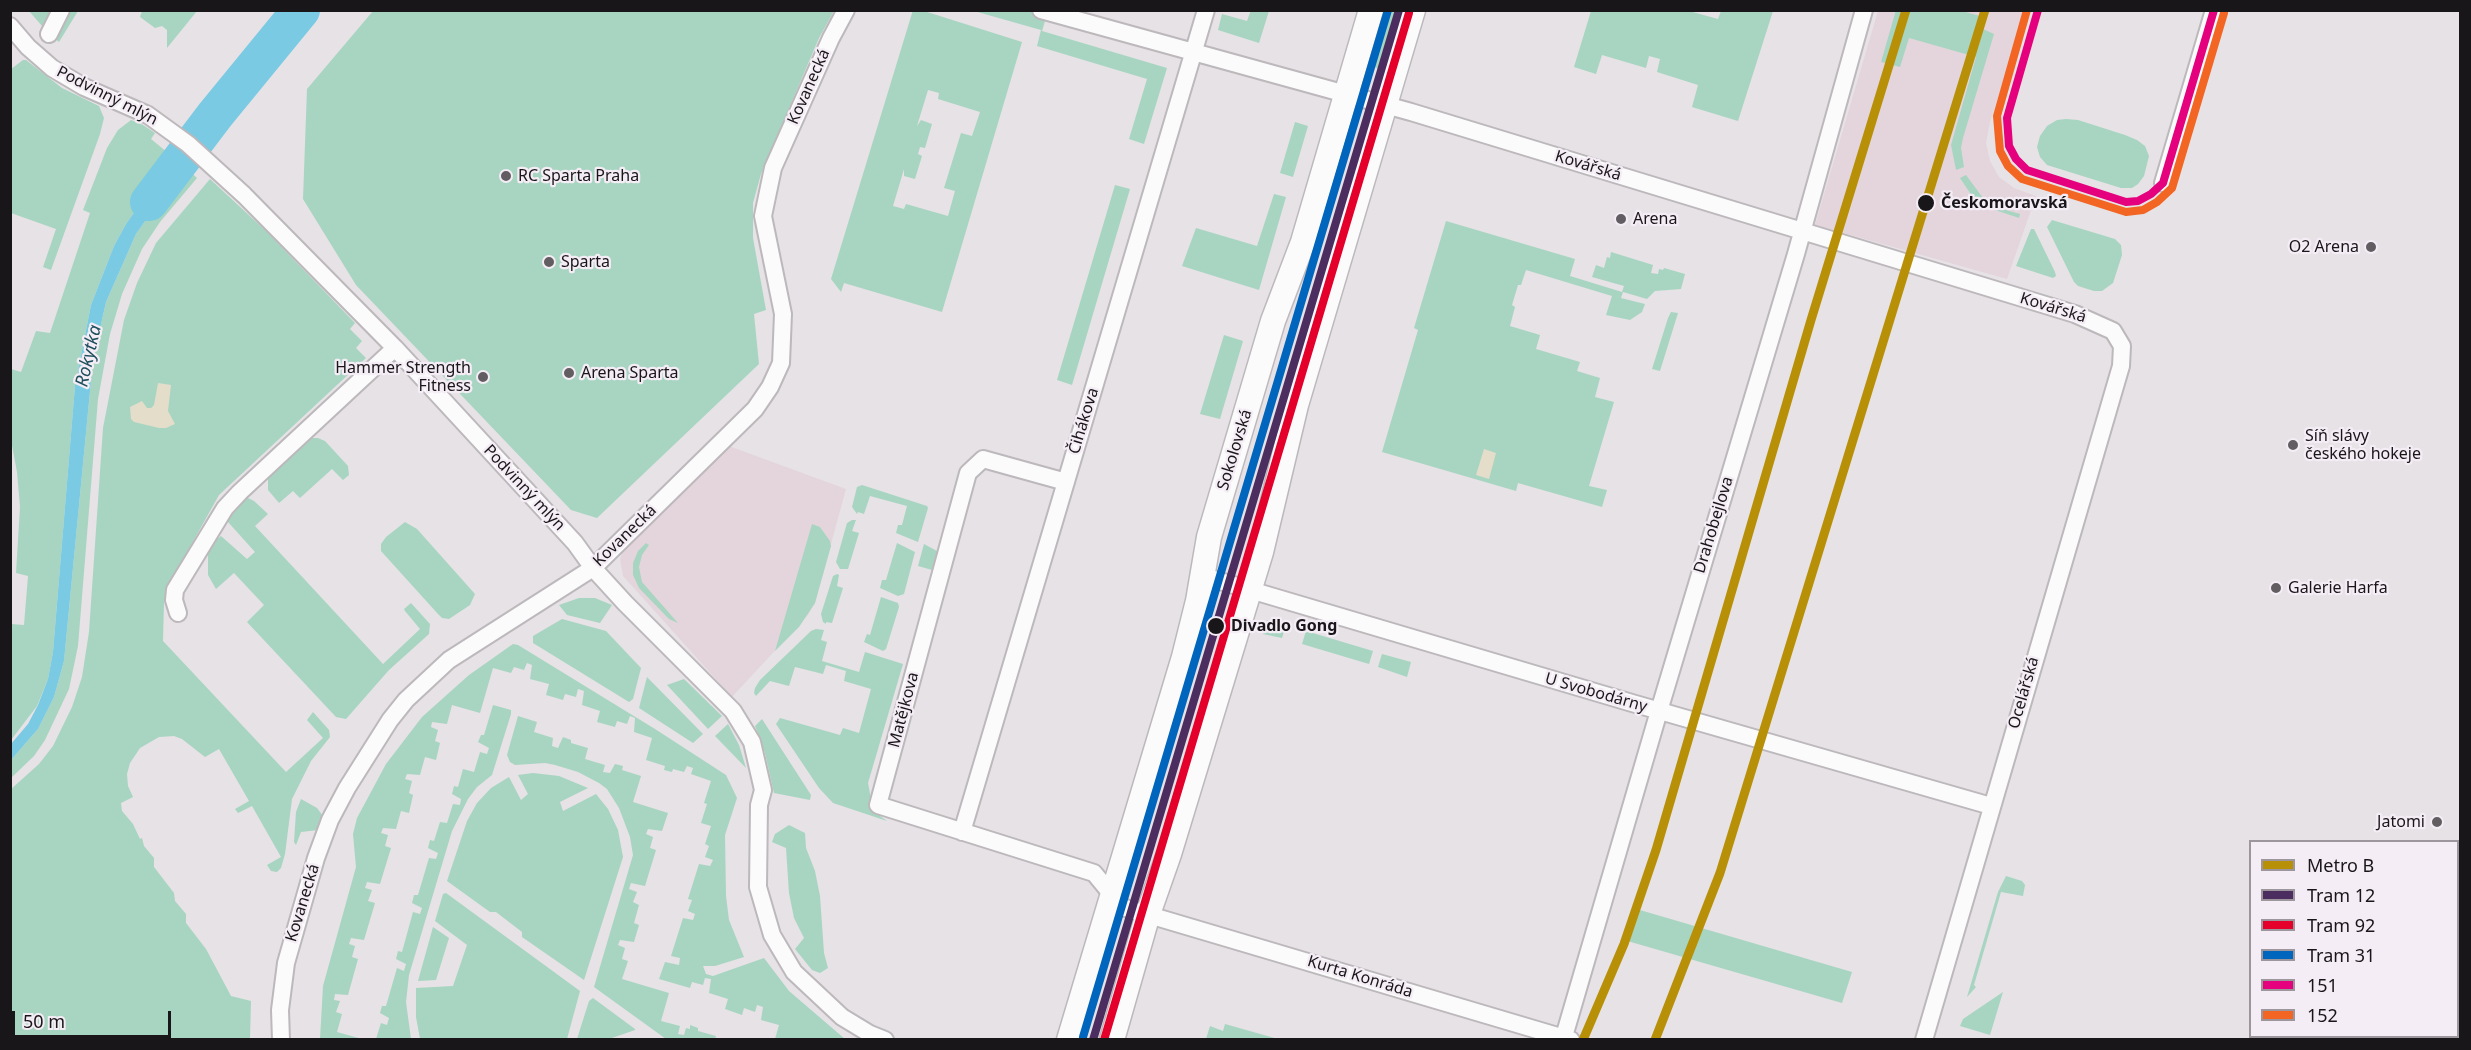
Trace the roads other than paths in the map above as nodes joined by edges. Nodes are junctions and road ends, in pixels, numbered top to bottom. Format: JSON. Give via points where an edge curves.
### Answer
{"nodes":[{"id":1,"x":61,"y":10,"type":"edge"},
{"id":2,"x":846,"y":10,"type":"edge"},
{"id":3,"x":1041,"y":10,"type":"edge"},
{"id":4,"x":1206,"y":10,"type":"edge"},
{"id":5,"x":1371,"y":10,"type":"edge"},
{"id":6,"x":1413,"y":10,"type":"edge"},
{"id":7,"x":1864,"y":10,"type":"edge"},
{"id":8,"x":2214,"y":10,"type":"edge"},
{"id":9,"x":1096,"y":18,"type":"edge"},
{"id":10,"x":10,"y":26,"type":"edge"},
{"id":11,"x":49,"y":34,"type":"dead end"},
{"id":12,"x":1194,"y":52,"type":"junction"},
{"id":13,"x":1346,"y":94,"type":"junction"},
{"id":14,"x":1385,"y":105,"type":"junction"},
{"id":15,"x":2163,"y":183,"type":"dead end"},
{"id":16,"x":1802,"y":232,"type":"junction"},
{"id":17,"x":2122,"y":346,"type":"joint"},
{"id":18,"x":395,"y":348,"type":"junction"},
{"id":19,"x":1066,"y":482,"type":"junction"},
{"id":20,"x":593,"y":568,"type":"junction"},
{"id":21,"x":1203,"y":576,"type":"junction"},
{"id":22,"x":1249,"y":589,"type":"junction"},
{"id":23,"x":178,"y":613,"type":"dead end"},
{"id":24,"x":1659,"y":711,"type":"junction"},
{"id":25,"x":1991,"y":806,"type":"junction"},
{"id":26,"x":962,"y":832,"type":"junction"},
{"id":27,"x":1112,"y":894,"type":"junction"},
{"id":28,"x":1148,"y":914,"type":"junction"},
{"id":29,"x":1566,"y":1039,"type":"edge"},
{"id":30,"x":281,"y":1040,"type":"edge"},
{"id":31,"x":885,"y":1040,"type":"edge"},
{"id":32,"x":1069,"y":1040,"type":"edge"},
{"id":33,"x":1112,"y":1040,"type":"edge"},
{"id":34,"x":1924,"y":1040,"type":"edge"}],
"edges":[{"from":1,"to":11,"type":"street"},
{"from":2,"to":20,"type":"street","name":"Kovanecká","via":[[773,168],[763,216],[783,314],[781,363],[755,409]]},
{"from":3,"to":9,"type":"street","name":"Kovářská"},
{"from":4,"to":12,"type":"street","name":"Čihákova"},
{"from":5,"to":13,"type":"main road","name":"Sokolovská"},
{"from":6,"to":14,"type":"main road"},
{"from":7,"to":16,"type":"street","name":"Drahobejlova"},
{"from":8,"to":15,"type":"street"},
{"from":9,"to":12,"type":"street","name":"Kovářská"},
{"from":10,"to":18,"type":"street","name":"Podvinný mlýn","via":[[35,54],[66,77],[137,109],[209,162]]},
{"from":12,"to":13,"type":"street","name":"Kovářská"},
{"from":12,"to":19,"type":"street","name":"Čihákova"},
{"from":13,"to":14,"type":"street","name":"Kovářská"},
{"from":13,"to":21,"type":"main road","name":"Sokolovská","via":[[1209,537]]},
{"from":14,"to":16,"type":"street","name":"Kovářská"},
{"from":14,"to":22,"type":"main road","via":[[1296,405]]},
{"from":16,"to":17,"type":"street","name":"Kovářská","via":[[2090,319],[2113,331]]},
{"from":16,"to":24,"type":"street","name":"Drahobejlova"},
{"from":17,"to":25,"type":"street","name":"Ocelářská","via":[[2118,376]]},
{"from":18,"to":20,"type":"street","name":"Podvinný mlýn","via":[[575,543]]},
{"from":18,"to":23,"type":"street","via":[[232,500],[179,582],[174,600]]},
{"from":19,"to":26,"type":"street","name":"Čihákova"},
{"from":19,"to":26,"type":"street","name":"Matějkova","via":[[983,459],[968,473],[878,805]]},
{"from":20,"to":30,"type":"street","name":"Kovanecká","via":[[449,660],[406,700],[374,742],[330,820],[304,895],[286,963]]},
{"from":20,"to":31,"type":"street","name":"Podvinný mlýn","via":[[738,718],[752,742],[763,790],[759,805],[758,887],[772,935],[794,972],[842,1017]]},
{"from":21,"to":22,"type":"street","name":"U Svobodárny"},
{"from":21,"to":27,"type":"main road","name":"Sokolovská","via":[[1184,657]]},
{"from":22,"to":24,"type":"street","name":"U Svobodárny"},
{"from":22,"to":28,"type":"main road"},
{"from":24,"to":25,"type":"street","name":"U Svobodárny"},
{"from":24,"to":29,"type":"street","name":"Drahobejlova"},
{"from":25,"to":34,"type":"street","name":"Ocelářská"},
{"from":26,"to":27,"type":"street","name":"Matějkova","via":[[1094,873]]},
{"from":27,"to":28,"type":"street","via":[[1122,907]]},
{"from":27,"to":32,"type":"main road","name":"Sokolovská"},
{"from":28,"to":29,"type":"street","name":"Kurta Konráda"},
{"from":28,"to":33,"type":"main road"}]}
